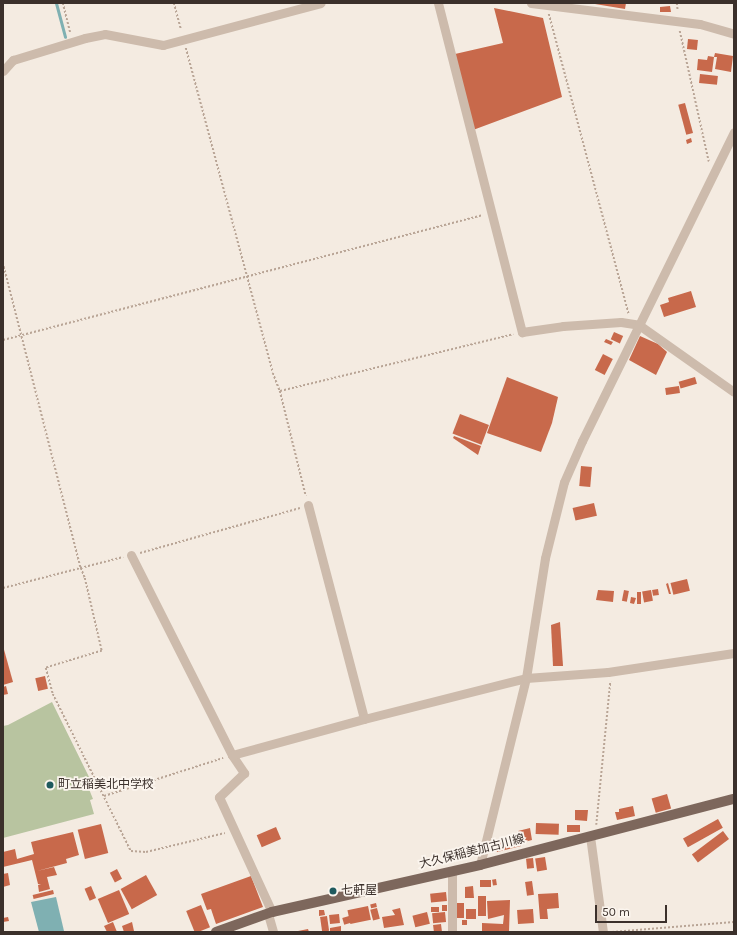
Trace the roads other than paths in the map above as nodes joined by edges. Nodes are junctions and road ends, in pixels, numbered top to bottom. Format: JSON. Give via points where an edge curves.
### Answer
{"nodes":[{"id":1,"x":321,"y":3,"type":"edge"},
{"id":2,"x":438,"y":3,"type":"edge"},
{"id":3,"x":531,"y":3,"type":"edge"},
{"id":4,"x":734,"y":34,"type":"edge"},
{"id":5,"x":3,"y":71,"type":"edge"},
{"id":6,"x":734,"y":132,"type":"edge"},
{"id":7,"x":635,"y":324,"type":"junction"},
{"id":8,"x":734,"y":392,"type":"edge"},
{"id":9,"x":308,"y":505,"type":"road end"},
{"id":10,"x":131,"y":555,"type":"road end"},
{"id":11,"x":734,"y":653,"type":"edge"},
{"id":12,"x":526,"y":678,"type":"junction"},
{"id":13,"x":364,"y":719,"type":"junction"},
{"id":14,"x":232,"y":755,"type":"junction"},
{"id":15,"x":734,"y":799,"type":"edge"},
{"id":16,"x":594,"y":835,"type":"junction"},
{"id":17,"x":480,"y":865,"type":"junction"},
{"id":18,"x":452,"y":871,"type":"junction"},
{"id":19,"x":270,"y":913,"type":"junction"},
{"id":20,"x":216,"y":932,"type":"edge"},
{"id":21,"x":273,"y":932,"type":"edge"},
{"id":22,"x":452,"y":932,"type":"edge"},
{"id":23,"x":603,"y":932,"type":"edge"}],
"edges":[{"from":1,"to":5,"type":"street","via":[[163,44],[105,34],[13,60]]},
{"from":2,"to":7,"type":"street","via":[[522,332],[563,326],[621,322]]},
{"from":3,"to":4,"type":"street","via":[[700,24]]},
{"from":6,"to":7,"type":"street"},
{"from":7,"to":8,"type":"street"},
{"from":7,"to":12,"type":"street","via":[[564,482],[545,558]]},
{"from":9,"to":13,"type":"street"},
{"from":10,"to":14,"type":"street"},
{"from":11,"to":12,"type":"street","via":[[608,672]]},
{"from":12,"to":13,"type":"street"},
{"from":12,"to":17,"type":"street"},
{"from":13,"to":14,"type":"street"},
{"from":14,"to":19,"type":"street","via":[[244,773],[219,797]]},
{"from":15,"to":16,"type":"main road","name":"大久保稲美加古川線"},
{"from":16,"to":17,"type":"main road","name":"大久保稲美加古川線"},
{"from":16,"to":23,"type":"street"},
{"from":17,"to":18,"type":"main road","name":"大久保稲美加古川線"},
{"from":18,"to":19,"type":"main road","name":"大久保稲美加古川線"},
{"from":18,"to":22,"type":"street"},
{"from":19,"to":20,"type":"main road","name":"大久保稲美加古川線"},
{"from":19,"to":21,"type":"street"}]}
